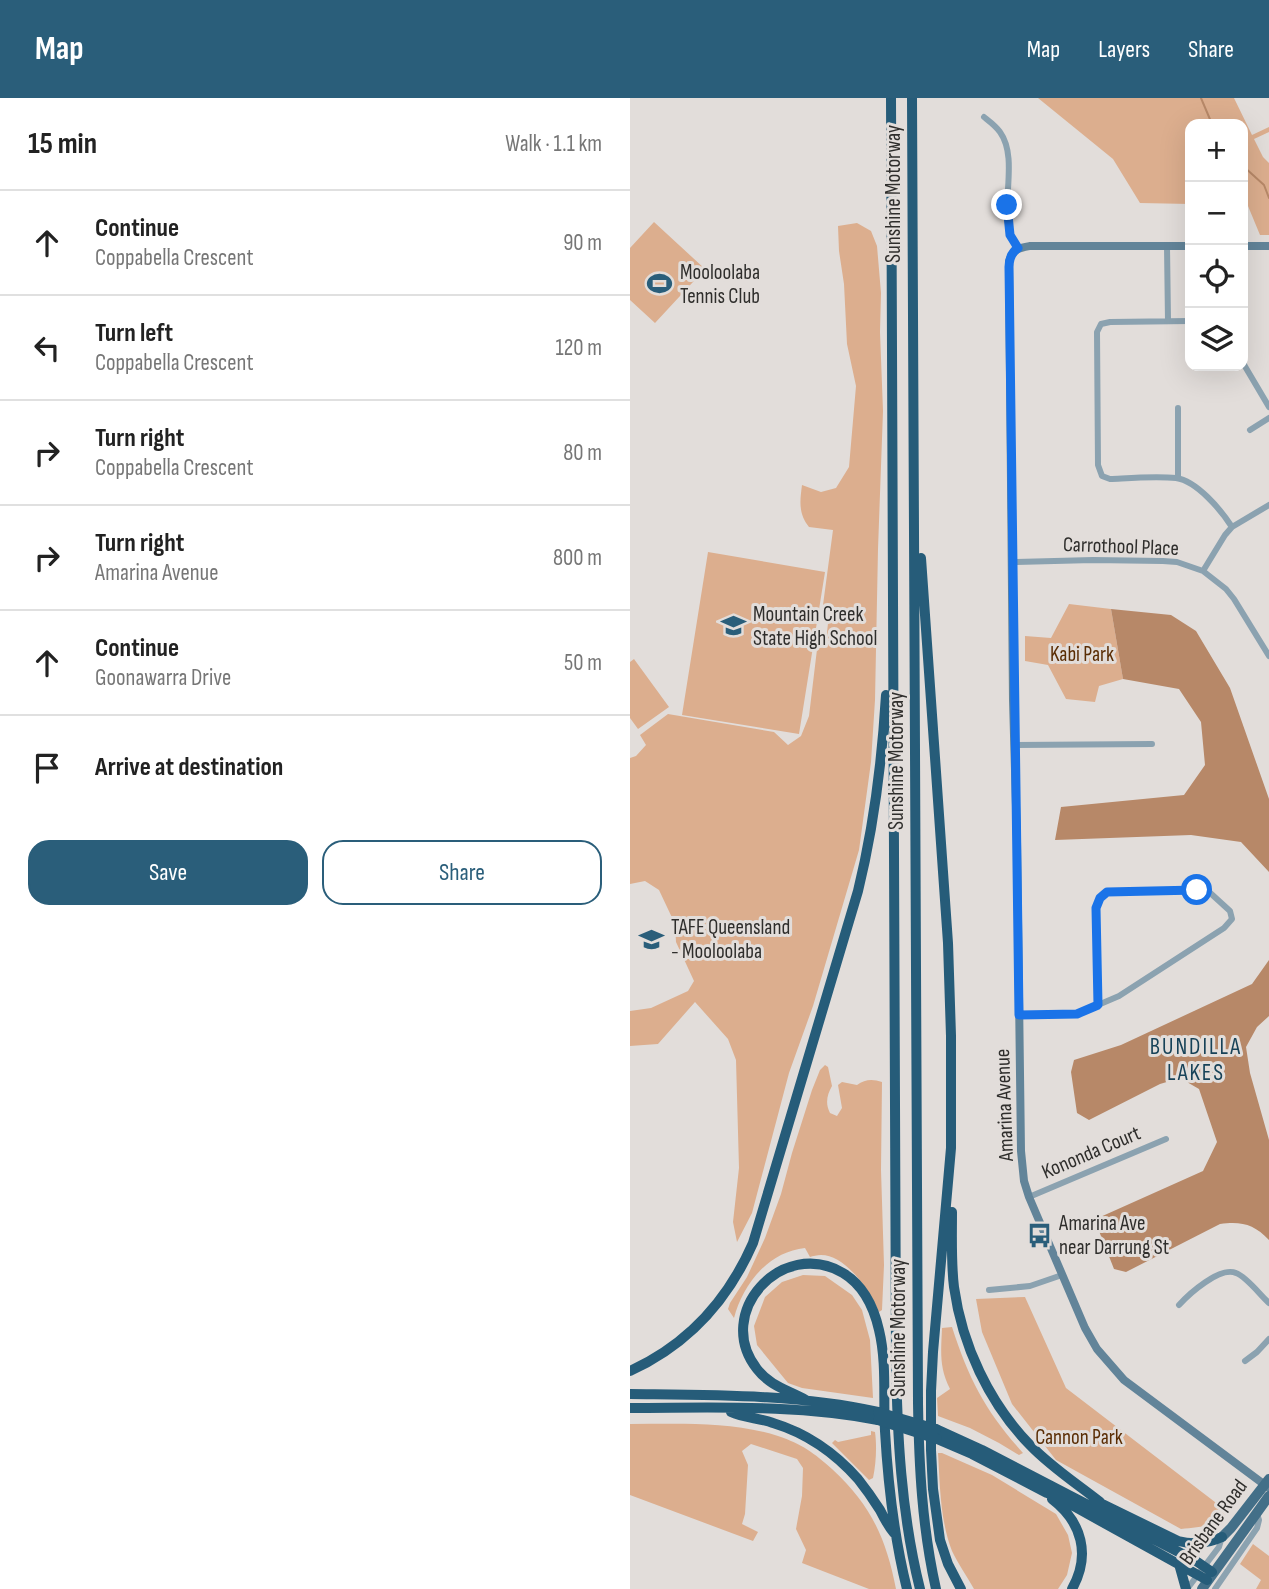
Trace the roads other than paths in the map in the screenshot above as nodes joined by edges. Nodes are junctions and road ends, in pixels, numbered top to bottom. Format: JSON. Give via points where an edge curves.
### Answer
{"nodes":[{"id":1,"x":891,"y":98,"type":"edge"},
{"id":2,"x":912,"y":98,"type":"edge"},
{"id":3,"x":984,"y":117,"type":"dead end"},
{"id":4,"x":1167,"y":246,"type":"junction"},
{"id":5,"x":1185,"y":246,"type":"edge"},
{"id":6,"x":1248,"y":246,"type":"edge"},
{"id":7,"x":1269,"y":246,"type":"edge"},
{"id":8,"x":1018,"y":248,"type":"junction"},
{"id":9,"x":1168,"y":320,"type":"junction"},
{"id":10,"x":1185,"y":321,"type":"edge"},
{"id":11,"x":1248,"y":371,"type":"edge"},
{"id":12,"x":1178,"y":408,"type":"dead end"},
{"id":13,"x":1269,"y":408,"type":"edge"},
{"id":14,"x":1269,"y":418,"type":"edge"},
{"id":15,"x":1250,"y":430,"type":"dead end"},
{"id":16,"x":1178,"y":478,"type":"junction"},
{"id":17,"x":1269,"y":505,"type":"edge"},
{"id":18,"x":1232,"y":527,"type":"junction"},
{"id":19,"x":914,"y":543,"type":"junction"},
{"id":20,"x":1012,"y":562,"type":"junction"},
{"id":21,"x":1203,"y":571,"type":"junction"},
{"id":22,"x":1269,"y":656,"type":"edge"},
{"id":23,"x":893,"y":673,"type":"junction"},
{"id":24,"x":1152,"y":744,"type":"dead end"},
{"id":25,"x":1015,"y":745,"type":"junction"},
{"id":26,"x":1098,"y":1005,"type":"junction"},
{"id":27,"x":1019,"y":1015,"type":"junction"},
{"id":28,"x":1166,"y":1139,"type":"dead end"},
{"id":29,"x":947,"y":1192,"type":"junction"},
{"id":30,"x":1029,"y":1197,"type":"junction"},
{"id":31,"x":1062,"y":1275,"type":"junction"},
{"id":32,"x":989,"y":1290,"type":"dead end"},
{"id":33,"x":1269,"y":1303,"type":"edge"},
{"id":34,"x":1179,"y":1304,"type":"dead end"},
{"id":35,"x":1269,"y":1339,"type":"edge"},
{"id":36,"x":1245,"y":1361,"type":"dead end"},
{"id":37,"x":630,"y":1371,"type":"edge"},
{"id":38,"x":630,"y":1394,"type":"edge"},
{"id":39,"x":806,"y":1400,"type":"junction"},
{"id":40,"x":630,"y":1408,"type":"edge"},
{"id":41,"x":723,"y":1408,"type":"junction"},
{"id":42,"x":878,"y":1416,"type":"junction"},
{"id":43,"x":937,"y":1434,"type":"junction"},
{"id":44,"x":982,"y":1450,"type":"junction"},
{"id":45,"x":1267,"y":1484,"type":"edge"},
{"id":46,"x":1046,"y":1493,"type":"junction"},
{"id":47,"x":1269,"y":1496,"type":"edge"},
{"id":48,"x":1100,"y":1502,"type":"junction"},
{"id":49,"x":1257,"y":1512,"type":"junction"},
{"id":50,"x":896,"y":1535,"type":"junction"},
{"id":51,"x":1222,"y":1537,"type":"junction"},
{"id":52,"x":1179,"y":1564,"type":"junction"},
{"id":53,"x":1206,"y":1579,"type":"edge"},
{"id":54,"x":906,"y":1589,"type":"edge"},
{"id":55,"x":920,"y":1589,"type":"edge"},
{"id":56,"x":936,"y":1589,"type":"edge"},
{"id":57,"x":961,"y":1589,"type":"edge"},
{"id":58,"x":1072,"y":1589,"type":"edge"},
{"id":59,"x":1186,"y":1589,"type":"edge"}],
"edges":[{"from":1,"to":23,"type":"highway","name":"Sunshine Motorway"},
{"from":2,"to":19,"type":"highway","name":"Sunshine Motorway"},
{"from":3,"to":8,"type":"street","via":[[1001,133],[1007,149],[1010,235]]},
{"from":4,"to":5,"type":"street"},
{"from":4,"to":8,"type":"street"},
{"from":4,"to":9,"type":"street"},
{"from":6,"to":7,"type":"street"},
{"from":8,"to":20,"type":"street","name":"Amarina Avenue","via":[[1009,267]]},
{"from":9,"to":10,"type":"street"},
{"from":9,"to":16,"type":"street","via":[[1110,322],[1101,324],[1097,332],[1098,465],[1102,476],[1110,478]]},
{"from":11,"to":13,"type":"street"},
{"from":12,"to":16,"type":"street"},
{"from":14,"to":15,"type":"street"},
{"from":16,"to":18,"type":"street","via":[[1205,494]]},
{"from":17,"to":18,"type":"street"},
{"from":18,"to":21,"type":"street"},
{"from":19,"to":29,"type":"highway","via":[[920,552],[951,992],[952,1124]]},
{"from":19,"to":56,"type":"highway","name":"Sunshine Motorway","via":[[918,1450]]},
{"from":20,"to":21,"type":"street","name":"Carrothool Place","via":[[1163,561]]},
{"from":20,"to":25,"type":"street","name":"Amarina Avenue"},
{"from":21,"to":22,"type":"street","name":"Carrothool Place","via":[[1234,598]]},
{"from":23,"to":37,"type":"highway","via":[[887,685],[875,810],[858,891],[753,1243],[733,1282],[702,1321],[665,1352]]},
{"from":23,"to":55,"type":"highway","name":"Sunshine Motorway","via":[[897,1391],[901,1473]]},
{"from":24,"to":25,"type":"street"},
{"from":25,"to":27,"type":"street","name":"Amarina Avenue"},
{"from":26,"to":26,"type":"street","via":[[1096,908],[1107,892],[1207,890],[1230,911],[1232,919],[1224,928]]},
{"from":26,"to":27,"type":"street","via":[[1077,1014]]},
{"from":27,"to":30,"type":"street","name":"Amarina Avenue","via":[[1020,1137]]},
{"from":28,"to":30,"type":"street","name":"Kononda Court"},
{"from":29,"to":48,"type":"highway","via":[[952,1205],[954,1287],[978,1368],[1003,1412],[1028,1443]]},
{"from":29,"to":57,"type":"highway","via":[[930,1391],[931,1450],[940,1540]]},
{"from":30,"to":31,"type":"street","name":"Amarina Avenue"},
{"from":31,"to":32,"type":"street","via":[[1030,1286]]},
{"from":31,"to":45,"type":"street","name":"Amarina Avenue","via":[[1091,1340],[1115,1371]]},
{"from":33,"to":34,"type":"street","via":[[1238,1274],[1229,1272],[1198,1287]]},
{"from":35,"to":36,"type":"street"},
{"from":38,"to":39,"type":"highway","name":"Sunshine Motorway"},
{"from":39,"to":42,"type":"highway","name":"Sunshine Motorway"},
{"from":39,"to":50,"type":"highway","via":[[772,1384],[757,1370],[745,1343],[744,1323],[754,1295],[767,1280],[789,1267],[816,1265],[842,1273],[858,1286],[879,1329]]},
{"from":40,"to":41,"type":"highway","name":"Sunshine Motorway"},
{"from":41,"to":42,"type":"highway","name":"Sunshine Motorway"},
{"from":41,"to":50,"type":"highway","via":[[783,1426],[825,1449],[865,1488]]},
{"from":42,"to":43,"type":"highway","name":"Sunshine Motorway","bridge":true},
{"from":43,"to":44,"type":"highway","name":"Sunshine Motorway"},
{"from":43,"to":46,"type":"highway","name":"Sunshine Motorway"},
{"from":44,"to":48,"type":"highway"},
{"from":44,"to":53,"type":"highway","name":"Sunshine Motorway","via":[[1158,1541]]},
{"from":45,"to":51,"type":"main road","name":"Brisbane Road"},
{"from":46,"to":52,"type":"highway","name":"Sunshine Motorway"},
{"from":46,"to":58,"type":"highway","via":[[1066,1511],[1080,1538],[1081,1565]]},
{"from":47,"to":49,"type":"main road","name":"Brisbane Road"},
{"from":48,"to":51,"type":"highway","via":[[1178,1541],[1205,1543]]},
{"from":49,"to":53,"type":"main road","name":"Brisbane Road"},
{"from":49,"to":53,"type":"street","name":"Brisbane Road","via":[[1257,1528]]},
{"from":50,"to":54,"type":"highway"},
{"from":51,"to":53,"type":"street","name":"Brisbane Road"},
{"from":52,"to":53,"type":"highway","name":"Sunshine Motorway"},
{"from":52,"to":59,"type":"highway"},
{"from":53,"to":59,"type":"street","name":"Brisbane Road"}]}
